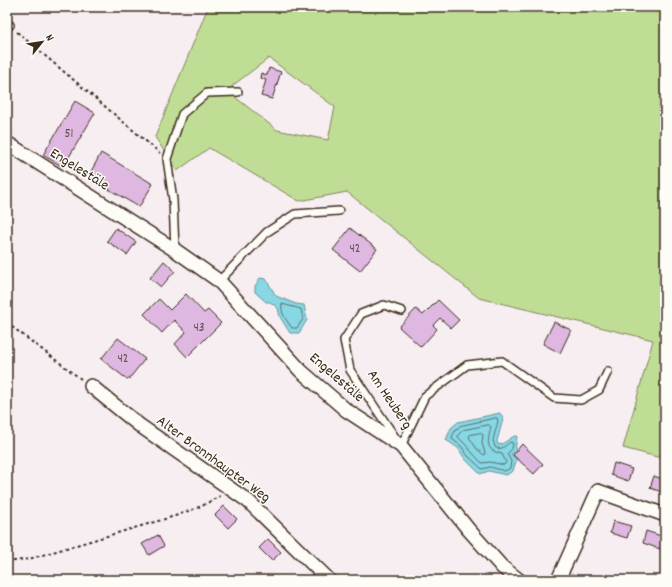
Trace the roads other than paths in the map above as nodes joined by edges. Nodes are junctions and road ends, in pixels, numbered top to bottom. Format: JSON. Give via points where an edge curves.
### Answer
{"nodes":[{"id":1,"x":238,"y":92,"type":"dead end"},
{"id":2,"x":7,"y":143,"type":"edge"},
{"id":3,"x":339,"y":211,"type":"dead end"},
{"id":4,"x":175,"y":250,"type":"junction"},
{"id":5,"x":219,"y":281,"type":"junction"},
{"id":6,"x":402,"y":311,"type":"dead end"},
{"id":7,"x":608,"y":371,"type":"dead end"},
{"id":8,"x":91,"y":386,"type":"road end"},
{"id":9,"x":401,"y":446,"type":"junction"},
{"id":10,"x":665,"y":515,"type":"edge"},
{"id":11,"x":329,"y":580,"type":"edge"},
{"id":12,"x":519,"y":580,"type":"edge"},
{"id":13,"x":558,"y":580,"type":"edge"}],
"edges":[{"from":1,"to":4,"type":"lane","via":[[207,93],[182,114],[167,159],[173,200]]},
{"from":2,"to":4,"type":"street","name":"Engelestäle"},
{"from":3,"to":5,"type":"lane","via":[[295,214],[267,232]]},
{"from":4,"to":5,"type":"street","name":"Engelestäle"},
{"from":5,"to":9,"type":"street","name":"Engelestäle","via":[[301,371],[346,410]]},
{"from":6,"to":9,"type":"lane","name":"Am Heuberg","via":[[384,305],[361,314],[344,340],[350,370]]},
{"from":7,"to":9,"type":"lane","name":"Am Heuberg","via":[[599,390],[581,400],[554,398],[502,361],[467,365],[425,396]]},
{"from":8,"to":11,"type":"street","name":"Alter Bronnhaupter Weg","via":[[139,426],[248,501]]},
{"from":9,"to":12,"type":"street","name":"Engelestäle","via":[[468,529],[502,567]]},
{"from":10,"to":13,"type":"street","via":[[598,491]]}]}
